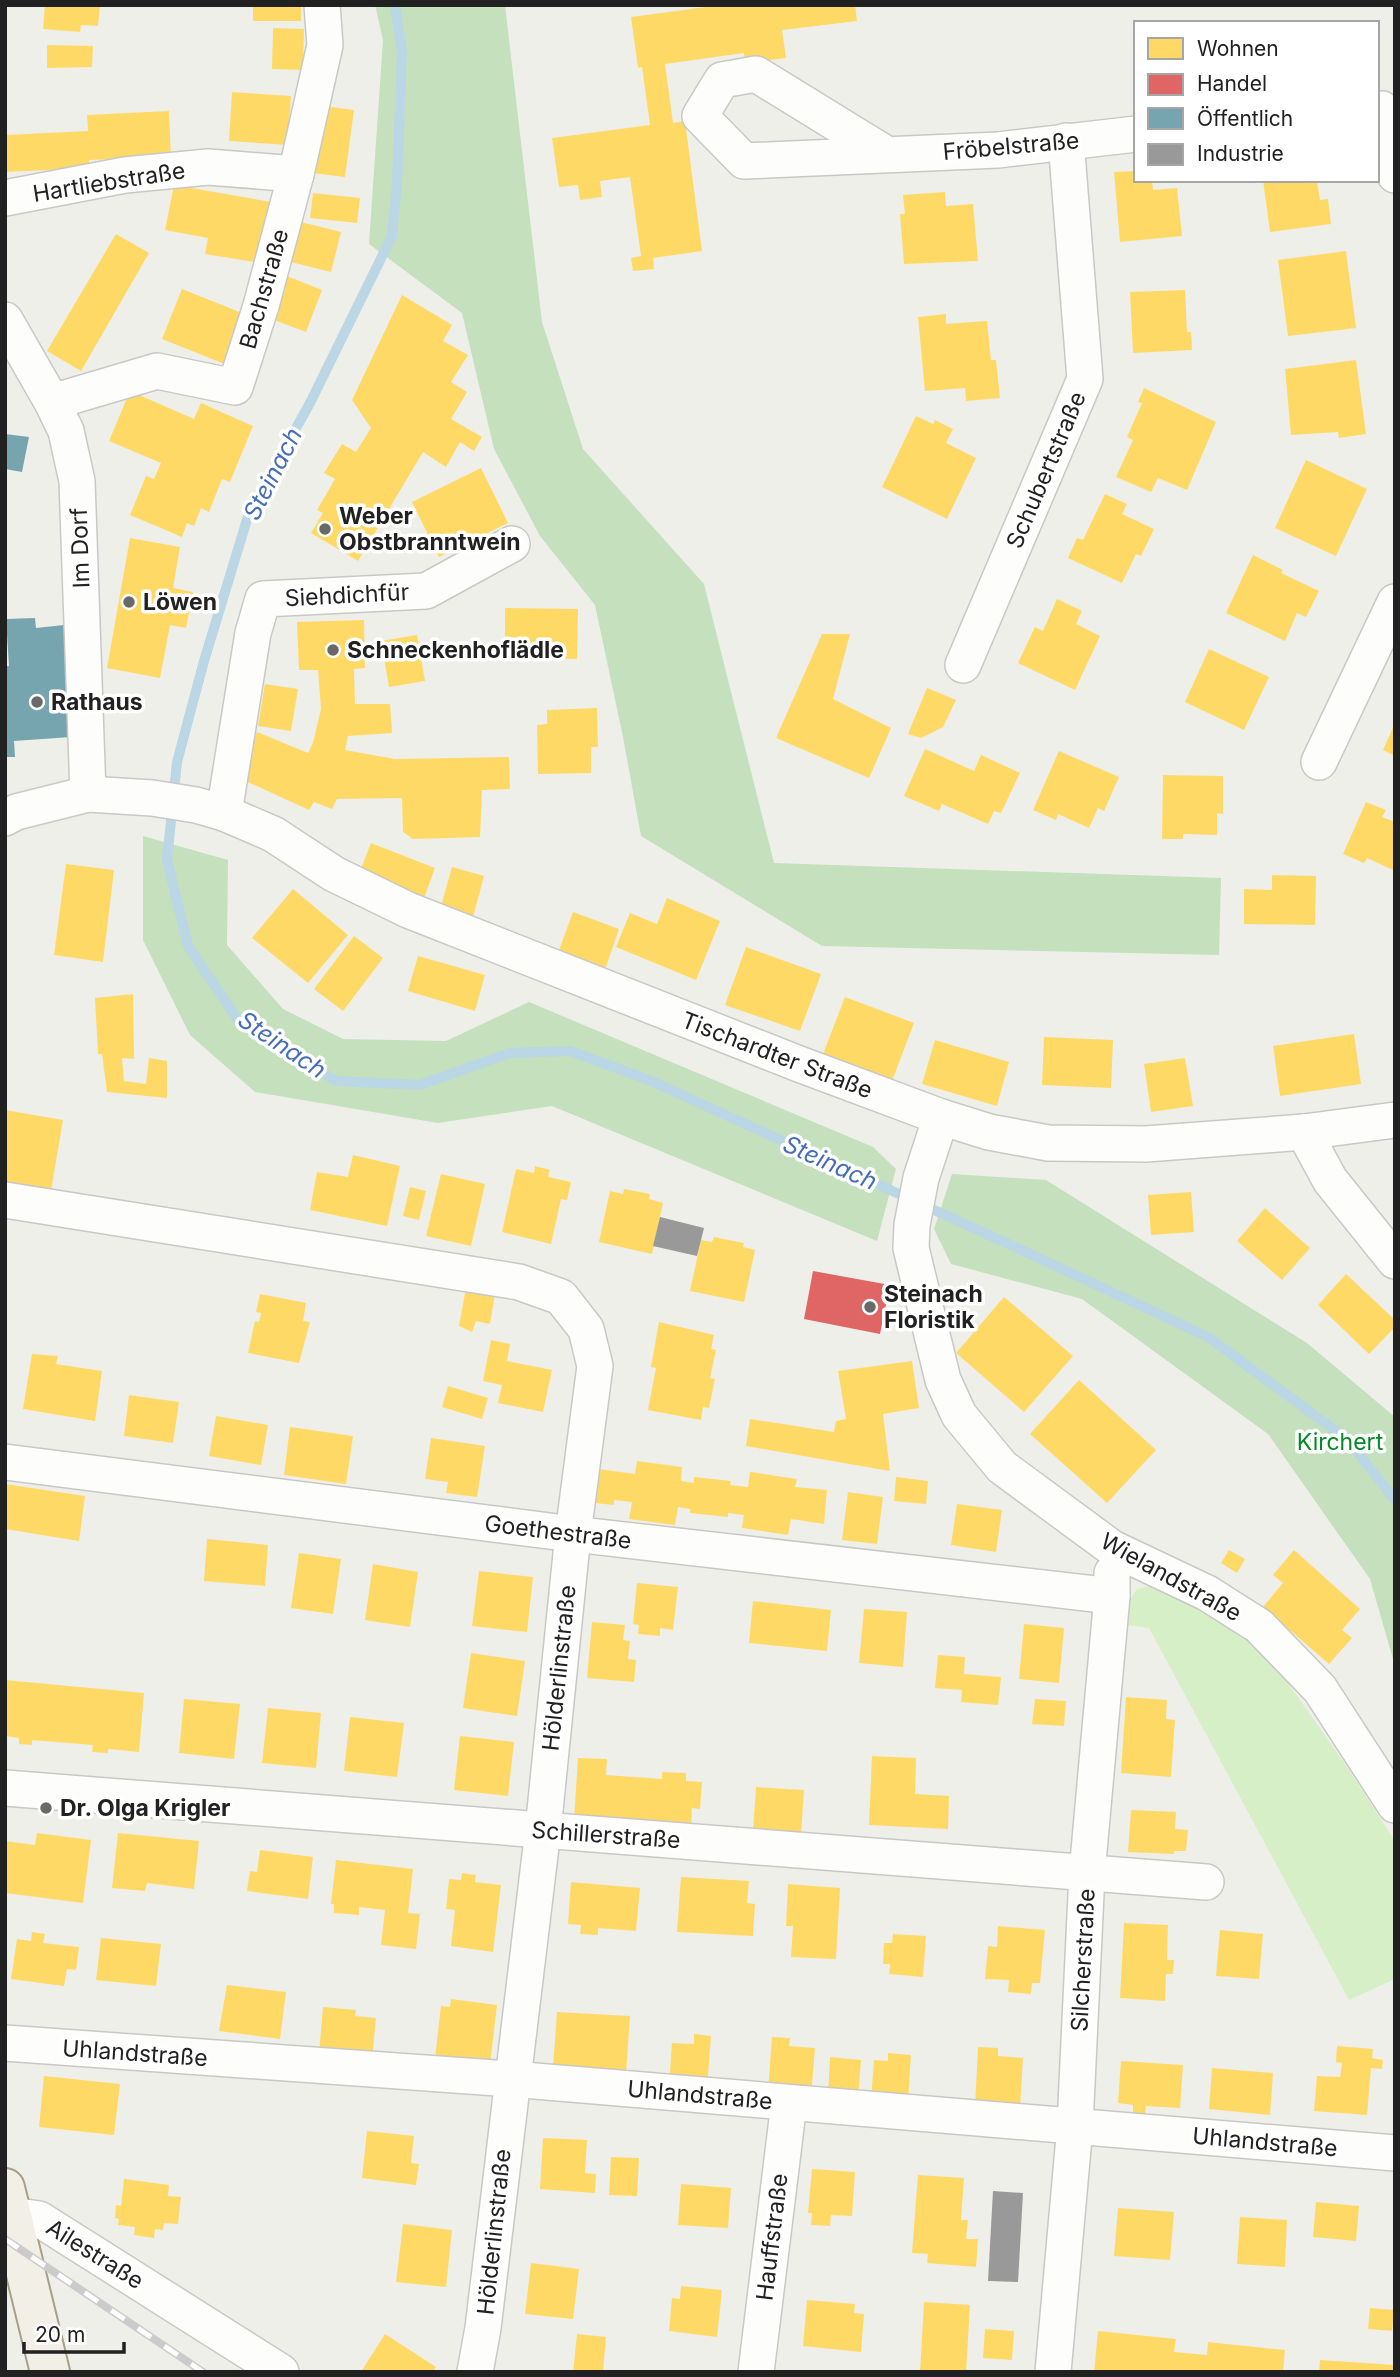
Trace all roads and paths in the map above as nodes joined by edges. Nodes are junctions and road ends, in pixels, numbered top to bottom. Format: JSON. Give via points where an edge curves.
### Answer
{"nodes":[{"id":1,"x":322,"y":5,"type":"edge"},
{"id":2,"x":1385,"y":108,"type":"edge"},
{"id":3,"x":1134,"y":134,"type":"edge"},
{"id":4,"x":1066,"y":141,"type":"junction"},
{"id":5,"x":886,"y":154,"type":"dead end"},
{"id":6,"x":296,"y":174,"type":"junction"},
{"id":7,"x":1395,"y":174,"type":"edge"},
{"id":8,"x":5,"y":198,"type":"edge"},
{"id":9,"x":5,"y":320,"type":"edge"},
{"id":10,"x":52,"y":402,"type":"junction"},
{"id":11,"x":512,"y":544,"type":"dead end"},
{"id":12,"x":1395,"y":602,"type":"edge"},
{"id":13,"x":963,"y":665,"type":"dead end"},
{"id":14,"x":1320,"y":762,"type":"dead end"},
{"id":15,"x":88,"y":794,"type":"junction"},
{"id":16,"x":210,"y":809,"type":"junction"},
{"id":17,"x":5,"y":818,"type":"edge"},
{"id":18,"x":942,"y":1118,"type":"junction"},
{"id":19,"x":1395,"y":1120,"type":"edge"},
{"id":20,"x":1304,"y":1132,"type":"junction"},
{"id":21,"x":5,"y":1200,"type":"edge"},
{"id":22,"x":1395,"y":1261,"type":"edge"},
{"id":23,"x":5,"y":1462,"type":"edge"},
{"id":24,"x":573,"y":1534,"type":"junction"},
{"id":25,"x":1112,"y":1548,"type":"junction"},
{"id":26,"x":1112,"y":1596,"type":"junction"},
{"id":27,"x":5,"y":1788,"type":"edge"},
{"id":28,"x":1395,"y":1805,"type":"edge"},
{"id":29,"x":543,"y":1830,"type":"junction"},
{"id":30,"x":1087,"y":1873,"type":"junction"},
{"id":31,"x":1206,"y":1882,"type":"dead end"},
{"id":32,"x":5,"y":2043,"type":"edge"},
{"id":33,"x":511,"y":2079,"type":"junction"},
{"id":34,"x":789,"y":2103,"type":"junction"},
{"id":35,"x":1075,"y":2126,"type":"junction"},
{"id":36,"x":1395,"y":2153,"type":"edge"},
{"id":37,"x":9,"y":2201,"type":"edge"},
{"id":38,"x":50,"y":2372,"type":"edge"},
{"id":39,"x":281,"y":2372,"type":"edge"},
{"id":40,"x":475,"y":2372,"type":"edge"},
{"id":41,"x":756,"y":2372,"type":"edge"},
{"id":42,"x":1054,"y":2372,"type":"edge"}],
"edges":[{"from":1,"to":6,"type":"street","name":"Bachstraße","via":[[325,45]]},
{"from":2,"to":7,"type":"street"},
{"from":3,"to":4,"type":"street","name":"Fröbelstraße"},
{"from":4,"to":5,"type":"street","name":"Fröbelstraße","via":[[998,150]]},
{"from":4,"to":13,"type":"street","name":"Schubertstraße","via":[[1085,379]]},
{"from":6,"to":8,"type":"street","name":"Hartliebstraße","via":[[208,167],[125,175]]},
{"from":6,"to":10,"type":"street","name":"Bachstraße","via":[[236,387],[157,371]]},
{"from":9,"to":10,"type":"street","name":"Im Dorf"},
{"from":10,"to":15,"type":"street","name":"Im Dorf","via":[[66,431],[77,481]]},
{"from":11,"to":16,"type":"street","name":"Siehdichfür","via":[[426,591],[263,599]]},
{"from":12,"to":14,"type":"street"},
{"from":15,"to":16,"type":"street","name":"Tischardter Straße","via":[[152,798]]},
{"from":15,"to":17,"type":"street","name":"Tischardter Straße"},
{"from":16,"to":18,"type":"street","name":"Tischardter Straße","via":[[273,834],[334,874],[408,910]]},
{"from":18,"to":20,"type":"street","name":"Tischardter Straße","via":[[1048,1143],[1146,1144]]},
{"from":18,"to":25,"type":"street","name":"Wielandstraße","via":[[921,1178],[911,1248],[943,1380],[960,1415],[1002,1466]]},
{"from":19,"to":20,"type":"street","name":"Tischardter Straße"},
{"from":20,"to":22,"type":"street","via":[[1330,1180]]},
{"from":21,"to":24,"type":"street","name":"Hölderlinstraße","via":[[519,1282],[561,1297],[586,1329],[596,1366]]},
{"from":23,"to":24,"type":"street","name":"Goethestraße"},
{"from":24,"to":26,"type":"street","name":"Goethestraße"},
{"from":24,"to":29,"type":"street","name":"Hölderlinstraße"},
{"from":25,"to":26,"type":"street","name":"Silcherstraße"},
{"from":25,"to":28,"type":"street","name":"Wielandstraße","via":[[1207,1593],[1259,1626],[1320,1689]]},
{"from":26,"to":30,"type":"street","name":"Silcherstraße"},
{"from":27,"to":29,"type":"street","name":"Schillerstraße"},
{"from":29,"to":30,"type":"street","name":"Schillerstraße"},
{"from":29,"to":33,"type":"street","name":"Hölderlinstraße"},
{"from":30,"to":31,"type":"street","name":"Schillerstraße"},
{"from":30,"to":35,"type":"street","name":"Silcherstraße"},
{"from":32,"to":33,"type":"street","name":"Uhlandstraße"},
{"from":33,"to":34,"type":"street","name":"Uhlandstraße"},
{"from":33,"to":40,"type":"street","name":"Hölderlinstraße"},
{"from":34,"to":35,"type":"street","name":"Uhlandstraße"},
{"from":34,"to":41,"type":"street","name":"Hauffstraße"},
{"from":35,"to":36,"type":"street","name":"Uhlandstraße"},
{"from":35,"to":42,"type":"street","name":"Silcherstraße"},
{"from":37,"to":38,"type":"main road"},
{"from":37,"to":39,"type":"street","name":"Ailestraße"}]}
